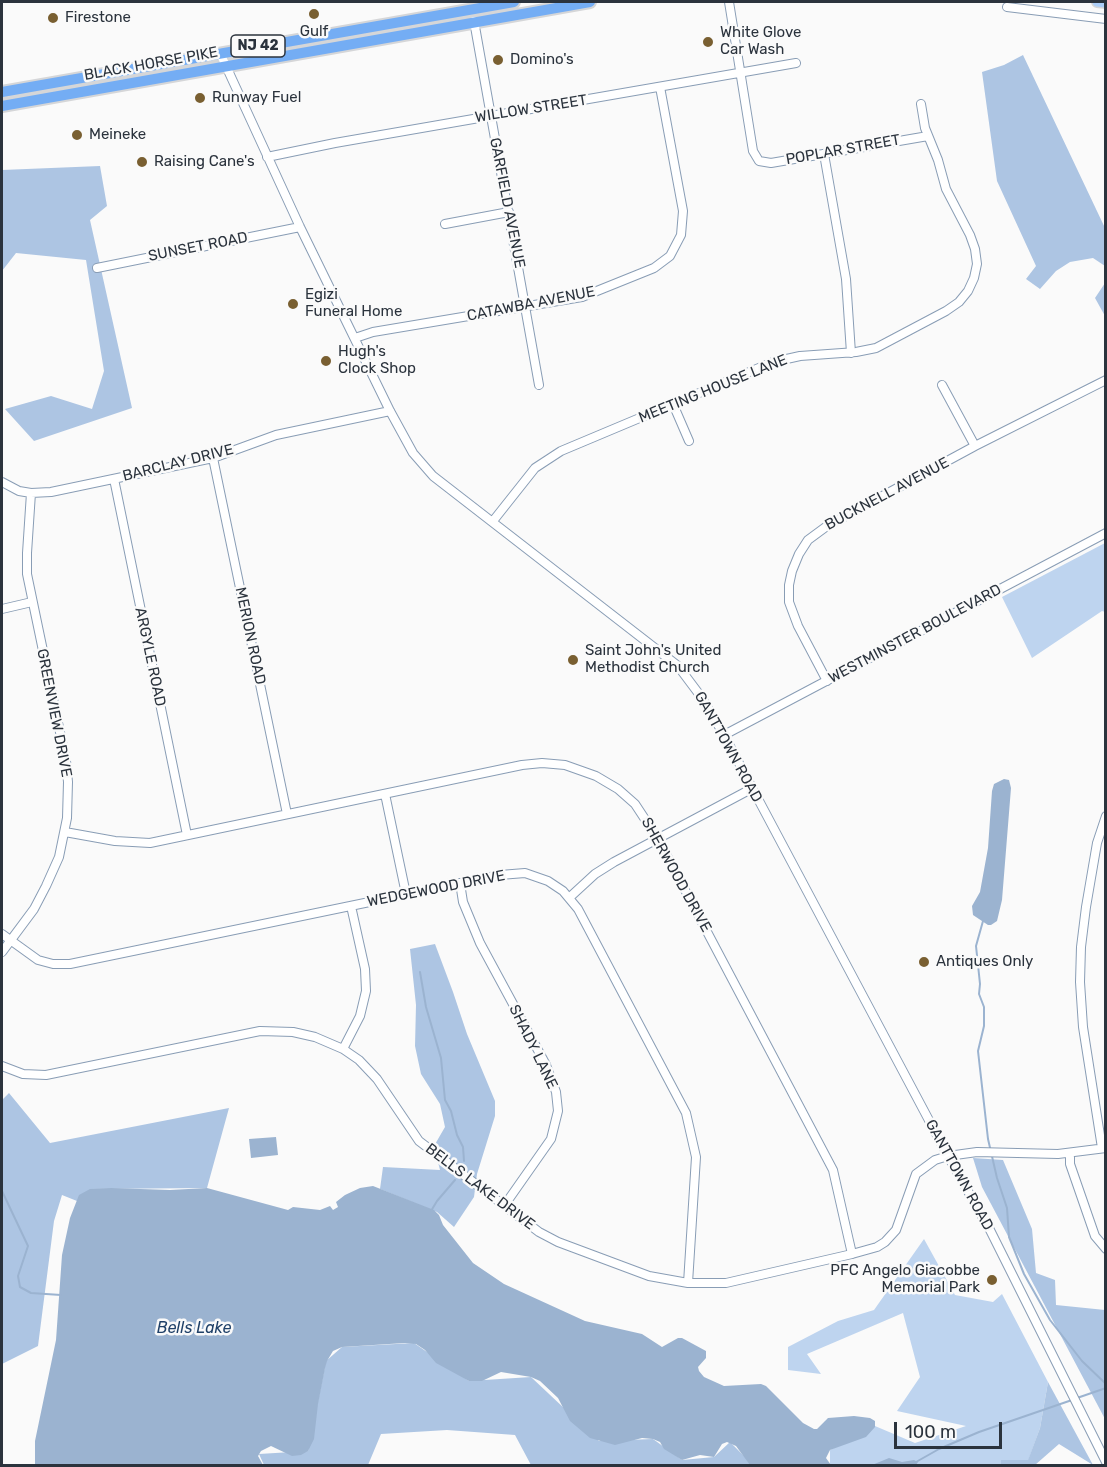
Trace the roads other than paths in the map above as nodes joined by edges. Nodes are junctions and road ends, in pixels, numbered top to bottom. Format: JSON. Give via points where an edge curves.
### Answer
{"nodes":[{"id":1,"x":514,"y":2,"type":"edge"},
{"id":2,"x":590,"y":2,"type":"edge"},
{"id":3,"x":729,"y":2,"type":"edge"},
{"id":4,"x":1097,"y":2,"type":"edge"},
{"id":5,"x":569,"y":3,"type":"edge"},
{"id":6,"x":1106,"y":3,"type":"edge"},
{"id":7,"x":471,"y":5,"type":"edge"},
{"id":8,"x":1007,"y":7,"type":"dead end"},
{"id":9,"x":1106,"y":19,"type":"edge"},
{"id":10,"x":474,"y":21,"type":"junction"},
{"id":11,"x":220,"y":53,"type":"junction"},
{"id":12,"x":796,"y":63,"type":"dead end"},
{"id":13,"x":226,"y":65,"type":"junction"},
{"id":14,"x":739,"y":72,"type":"junction"},
{"id":15,"x":660,"y":87,"type":"junction"},
{"id":16,"x":2,"y":92,"type":"edge"},
{"id":17,"x":921,"y":105,"type":"dead end"},
{"id":18,"x":2,"y":106,"type":"edge"},
{"id":19,"x":490,"y":116,"type":"junction"},
{"id":20,"x":928,"y":136,"type":"junction"},
{"id":21,"x":824,"y":154,"type":"junction"},
{"id":22,"x":267,"y":157,"type":"junction"},
{"id":23,"x":509,"y":212,"type":"junction"},
{"id":24,"x":445,"y":224,"type":"dead end"},
{"id":25,"x":300,"y":227,"type":"junction"},
{"id":26,"x":97,"y":268,"type":"dead end"},
{"id":27,"x":526,"y":306,"type":"junction"},
{"id":28,"x":355,"y":338,"type":"junction"},
{"id":29,"x":851,"y":353,"type":"junction"},
{"id":30,"x":1106,"y":380,"type":"edge"},
{"id":31,"x":539,"y":385,"type":"dead end"},
{"id":32,"x":942,"y":385,"type":"dead end"},
{"id":33,"x":673,"y":404,"type":"junction"},
{"id":34,"x":390,"y":411,"type":"junction"},
{"id":35,"x":689,"y":441,"type":"dead end"},
{"id":36,"x":975,"y":446,"type":"junction"},
{"id":37,"x":213,"y":458,"type":"junction"},
{"id":38,"x":114,"y":479,"type":"junction"},
{"id":39,"x":2,"y":482,"type":"edge"},
{"id":40,"x":31,"y":493,"type":"junction"},
{"id":41,"x":493,"y":521,"type":"junction"},
{"id":42,"x":1106,"y":533,"type":"edge"},
{"id":43,"x":32,"y":603,"type":"junction"},
{"id":44,"x":2,"y":609,"type":"edge"},
{"id":45,"x":827,"y":681,"type":"junction"},
{"id":46,"x":724,"y":735,"type":"junction"},
{"id":47,"x":751,"y":789,"type":"junction"},
{"id":48,"x":385,"y":794,"type":"junction"},
{"id":49,"x":287,"y":814,"type":"junction"},
{"id":50,"x":1106,"y":816,"type":"edge"},
{"id":51,"x":65,"y":832,"type":"junction"},
{"id":52,"x":187,"y":835,"type":"junction"},
{"id":53,"x":658,"y":839,"type":"junction"},
{"id":54,"x":460,"y":883,"type":"junction"},
{"id":55,"x":406,"y":894,"type":"junction"},
{"id":56,"x":570,"y":897,"type":"junction"},
{"id":57,"x":351,"y":906,"type":"junction"},
{"id":58,"x":2,"y":934,"type":"edge"},
{"id":59,"x":10,"y":941,"type":"junction"},
{"id":60,"x":2,"y":952,"type":"edge"},
{"id":61,"x":343,"y":1048,"type":"junction"},
{"id":62,"x":2,"y":1066,"type":"edge"},
{"id":63,"x":1104,"y":1148,"type":"edge"},
{"id":64,"x":1070,"y":1153,"type":"junction"},
{"id":65,"x":948,"y":1155,"type":"junction"},
{"id":66,"x":504,"y":1206,"type":"junction"},
{"id":67,"x":1106,"y":1249,"type":"edge"},
{"id":68,"x":852,"y":1254,"type":"junction"},
{"id":69,"x":688,"y":1283,"type":"junction"},
{"id":70,"x":1106,"y":1462,"type":"edge"}],
"edges":[{"from":1,"to":7,"type":"highway","name":"BLACK HORSE PIKE","number":"NJ 42"},
{"from":2,"to":5,"type":"highway","name":"BLACK HORSE PIKE","number":"NJ 42"},
{"from":3,"to":14,"type":"street"},
{"from":4,"to":6,"type":"main road"},
{"from":5,"to":10,"type":"highway","name":"BLACK HORSE PIKE","number":"NJ 42"},
{"from":7,"to":11,"type":"highway","name":"BLACK HORSE PIKE","number":"NJ 42"},
{"from":8,"to":9,"type":"street"},
{"from":10,"to":13,"type":"highway","name":"BLACK HORSE PIKE","number":"NJ 42"},
{"from":10,"to":19,"type":"street","name":"GARFIELD AVENUE"},
{"from":11,"to":13,"type":"street","name":"GANTTOWN ROAD"},
{"from":11,"to":16,"type":"highway","name":"BLACK HORSE PIKE","number":"NJ 42"},
{"from":12,"to":14,"type":"street","name":"WILLOW STREET"},
{"from":13,"to":18,"type":"highway","name":"BLACK HORSE PIKE","number":"NJ 42"},
{"from":13,"to":22,"type":"street","name":"GANTTOWN ROAD"},
{"from":14,"to":15,"type":"street","name":"WILLOW STREET"},
{"from":14,"to":21,"type":"street","name":"POPLAR STREET","via":[[753,151],[759,161],[771,163]]},
{"from":15,"to":19,"type":"street","name":"WILLOW STREET"},
{"from":15,"to":27,"type":"street","name":"CATAWBA AVENUE","via":[[683,211],[676,248],[654,268],[592,294]]},
{"from":17,"to":20,"type":"street","name":"MEETING HOUSE LANE"},
{"from":19,"to":22,"type":"street","name":"WILLOW STREET"},
{"from":19,"to":23,"type":"street","name":"GARFIELD AVENUE"},
{"from":20,"to":21,"type":"street","name":"POPLAR STREET"},
{"from":20,"to":29,"type":"street","name":"MEETING HOUSE LANE","via":[[946,189],[974,244],[974,278],[951,309],[881,346]]},
{"from":21,"to":29,"type":"street","via":[[846,279]]},
{"from":22,"to":25,"type":"street","name":"GANTTOWN ROAD"},
{"from":23,"to":24,"type":"street"},
{"from":23,"to":27,"type":"street","name":"GARFIELD AVENUE"},
{"from":25,"to":26,"type":"street","name":"SUNSET ROAD"},
{"from":25,"to":28,"type":"street","name":"GANTTOWN ROAD"},
{"from":27,"to":28,"type":"street","name":"CATAWBA AVENUE"},
{"from":27,"to":31,"type":"street","name":"GARFIELD AVENUE"},
{"from":28,"to":34,"type":"street","name":"GANTTOWN ROAD"},
{"from":29,"to":33,"type":"street","name":"MEETING HOUSE LANE","via":[[780,360]]},
{"from":30,"to":36,"type":"street","name":"BUCKNELL AVENUE"},
{"from":32,"to":36,"type":"street"},
{"from":33,"to":35,"type":"street"},
{"from":33,"to":41,"type":"street","name":"MEETING HOUSE LANE","via":[[547,459],[528,476]]},
{"from":34,"to":37,"type":"street","name":"BARCLAY DRIVE","via":[[276,435]]},
{"from":34,"to":41,"type":"street","name":"GANTTOWN ROAD","via":[[413,453],[433,476]]},
{"from":36,"to":45,"type":"street","name":"BUCKNELL AVENUE","via":[[826,526],[803,547],[790,579],[789,602]]},
{"from":37,"to":38,"type":"street","name":"BARCLAY DRIVE"},
{"from":37,"to":49,"type":"street","name":"MERION ROAD"},
{"from":38,"to":40,"type":"street","name":"BARCLAY DRIVE"},
{"from":38,"to":52,"type":"street","name":"ARGYLE ROAD"},
{"from":39,"to":40,"type":"street","name":"BARCLAY DRIVE"},
{"from":40,"to":43,"type":"street","name":"GREENVIEW DRIVE","via":[[27,564]]},
{"from":41,"to":46,"type":"street","name":"GANTTOWN ROAD","via":[[678,666]]},
{"from":42,"to":45,"type":"street","name":"WESTMINSTER BOULEVARD"},
{"from":43,"to":44,"type":"street"},
{"from":43,"to":51,"type":"street","name":"GREENVIEW DRIVE","via":[[66,761]]},
{"from":45,"to":46,"type":"street","name":"WESTMINSTER BOULEVARD"},
{"from":46,"to":47,"type":"street","name":"GANTTOWN ROAD"},
{"from":47,"to":53,"type":"street"},
{"from":47,"to":65,"type":"street","name":"GANTTOWN ROAD"},
{"from":48,"to":49,"type":"street","name":"SHERWOOD DRIVE"},
{"from":48,"to":53,"type":"street","name":"SHERWOOD DRIVE","via":[[522,765],[565,765],[596,776],[627,797]]},
{"from":48,"to":55,"type":"street"},
{"from":49,"to":52,"type":"street","name":"SHERWOOD DRIVE"},
{"from":50,"to":63,"type":"street","via":[[1086,907],[1080,982],[1083,1027]]},
{"from":51,"to":52,"type":"street","name":"SHERWOOD DRIVE","via":[[140,843]]},
{"from":51,"to":59,"type":"street","name":"GREENVIEW DRIVE","via":[[46,886]]},
{"from":53,"to":56,"type":"street","via":[[602,869]]},
{"from":53,"to":68,"type":"street","name":"SHERWOOD DRIVE","via":[[833,1170]]},
{"from":54,"to":55,"type":"street","name":"WEDGEWOOD DRIVE"},
{"from":54,"to":56,"type":"street","name":"WEDGEWOOD DRIVE","via":[[525,873],[548,881]]},
{"from":54,"to":66,"type":"street","name":"SHADY LANE","via":[[463,902],[480,943],[546,1065],[556,1092],[558,1111],[551,1139]]},
{"from":55,"to":57,"type":"street","name":"WEDGEWOOD DRIVE"},
{"from":56,"to":69,"type":"street","name":"WEDGEWOOD DRIVE","via":[[689,1121],[696,1167]]},
{"from":57,"to":59,"type":"street","name":"WEDGEWOOD DRIVE","via":[[70,964],[38,960]]},
{"from":57,"to":61,"type":"street","via":[[366,991],[360,1016]]},
{"from":58,"to":59,"type":"street","name":"WEDGEWOOD DRIVE"},
{"from":59,"to":60,"type":"street","name":"GREENVIEW DRIVE"},
{"from":61,"to":62,"type":"street","name":"BELLS LAKE DRIVE","via":[[302,1033],[271,1031],[46,1075],[23,1074]]},
{"from":61,"to":66,"type":"street","name":"BELLS LAKE DRIVE","via":[[373,1074],[419,1141]]},
{"from":63,"to":64,"type":"street"},
{"from":64,"to":65,"type":"street"},
{"from":64,"to":67,"type":"street","via":[[1095,1236]]},
{"from":65,"to":68,"type":"street","name":"BELLS LAKE DRIVE","via":[[916,1174],[891,1236],[877,1247]]},
{"from":65,"to":70,"type":"street","name":"GANTTOWN ROAD","via":[[990,1230]]},
{"from":66,"to":69,"type":"street","name":"BELLS LAKE DRIVE","via":[[558,1242],[648,1276]]},
{"from":68,"to":69,"type":"street","name":"BELLS LAKE DRIVE","via":[[726,1282]]}]}
